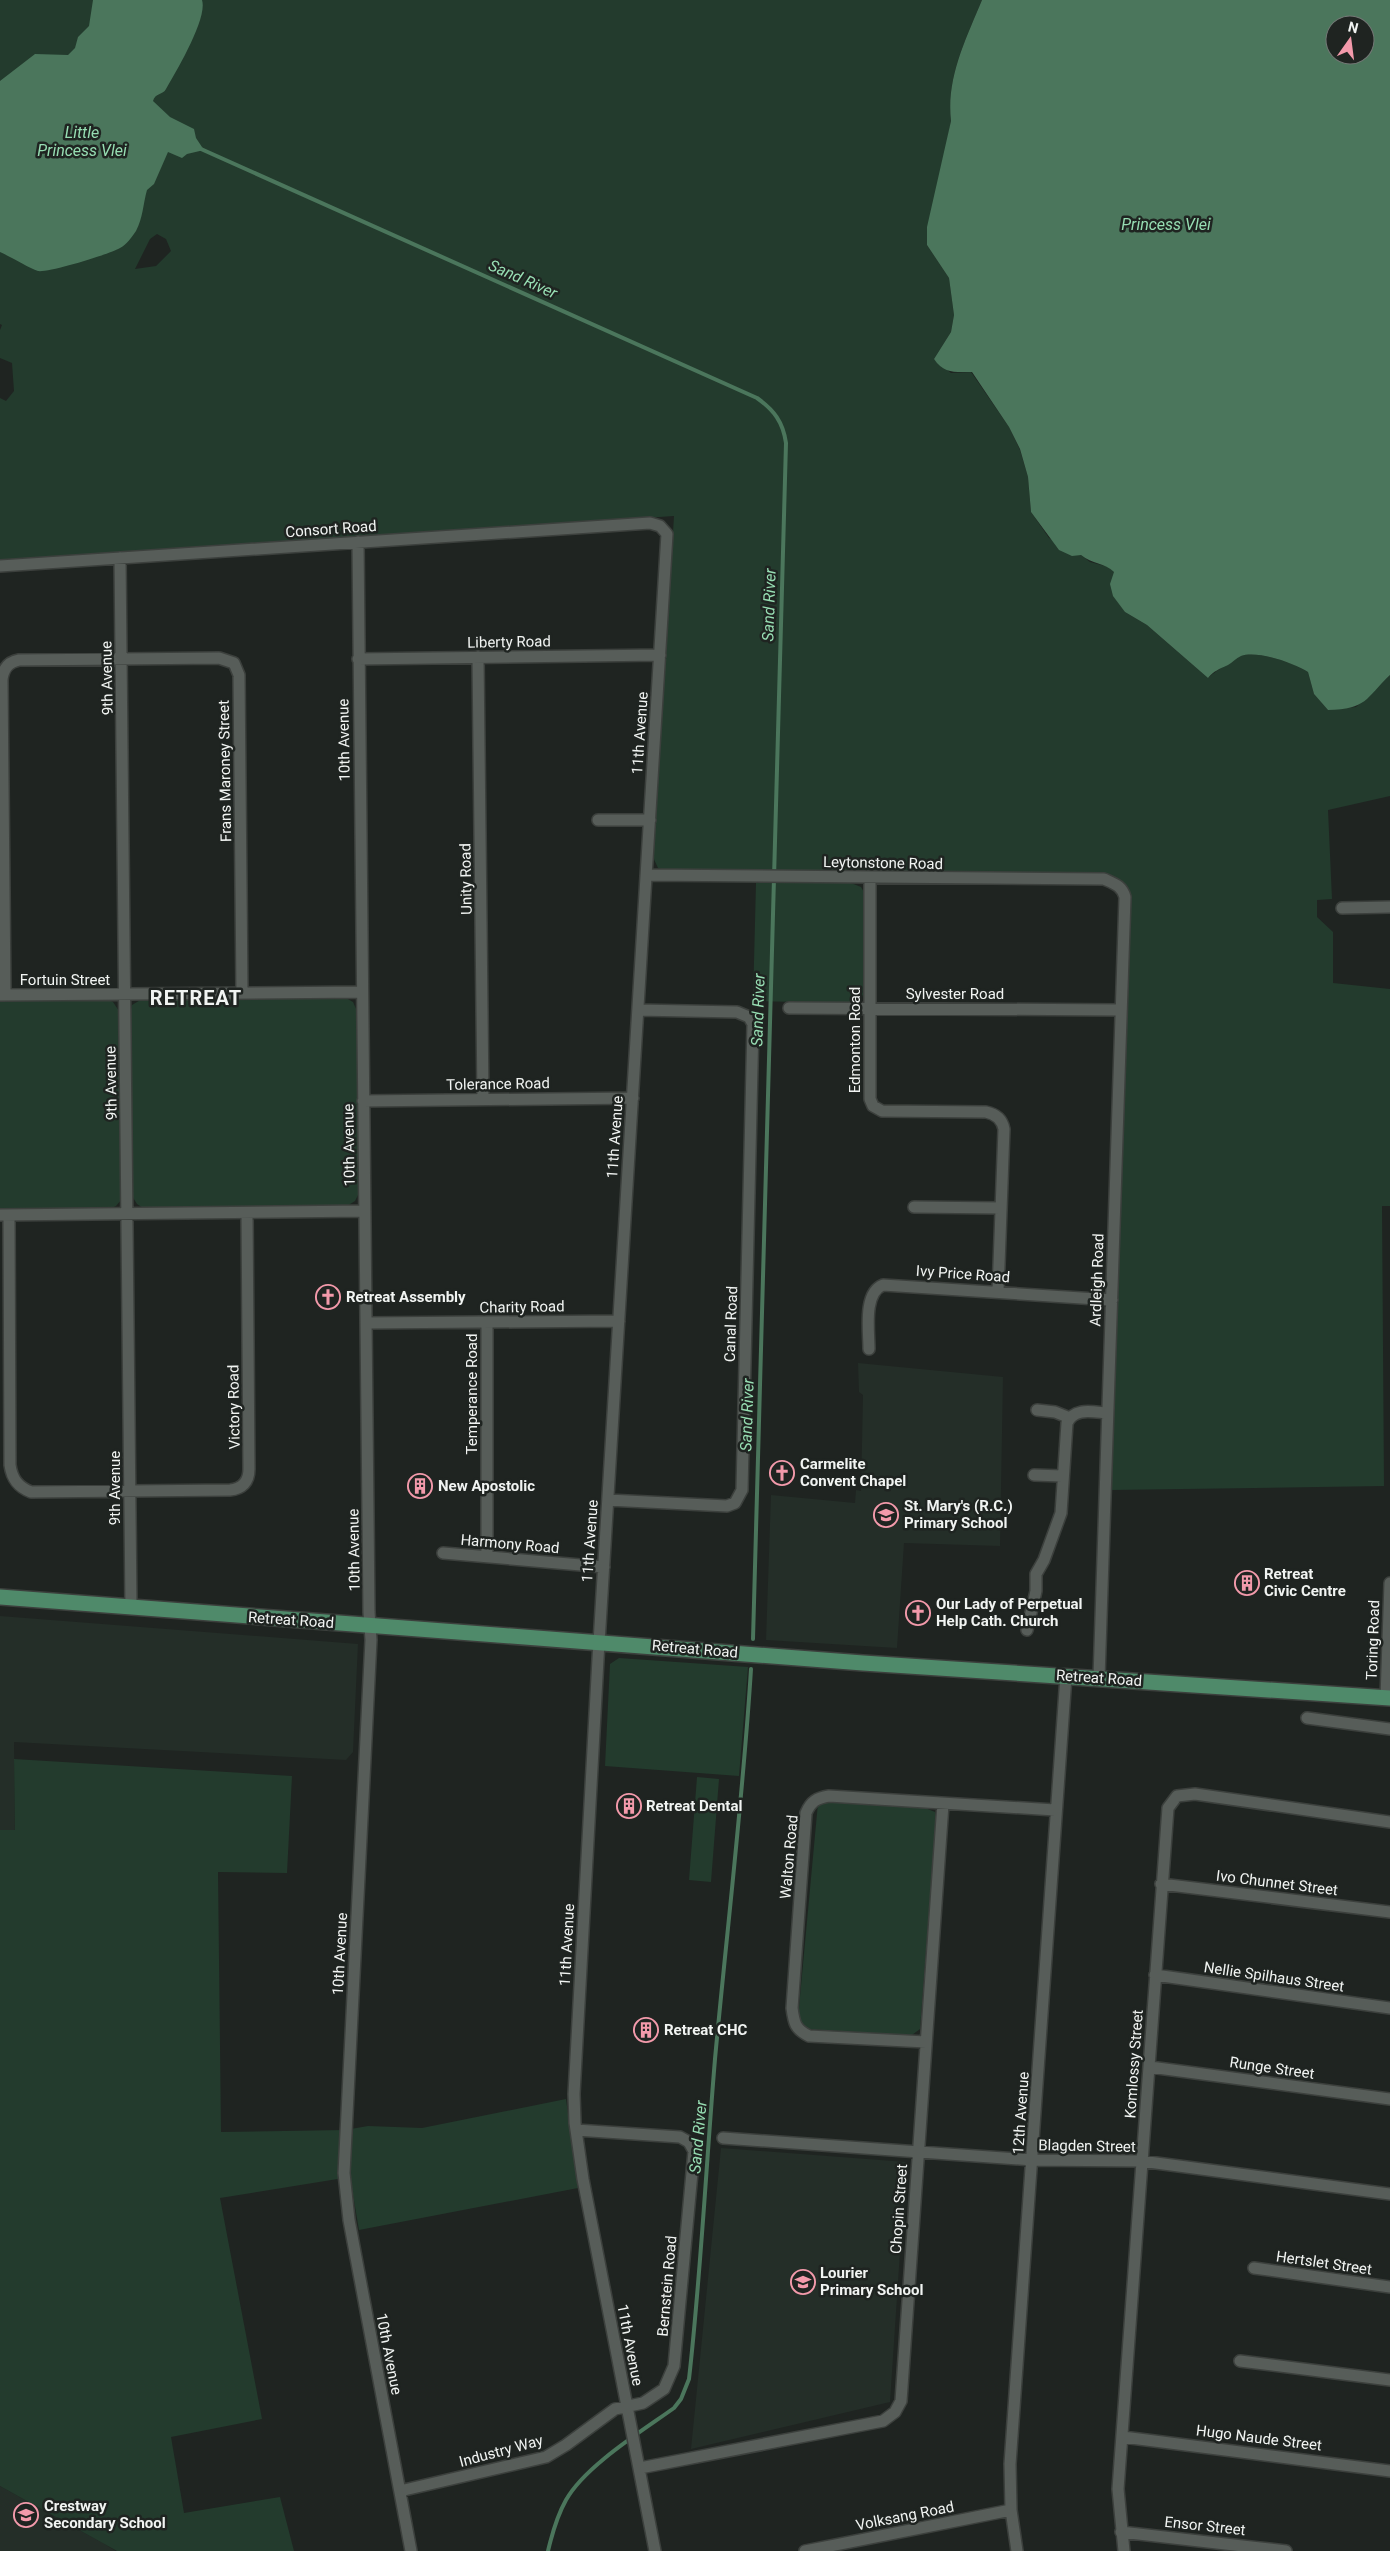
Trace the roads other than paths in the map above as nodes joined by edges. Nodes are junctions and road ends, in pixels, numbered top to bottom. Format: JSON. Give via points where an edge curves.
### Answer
{"nodes":[{"id":1,"x":663,"y":528,"type":"joint"},
{"id":2,"x":358,"y":542,"type":"junction"},
{"id":3,"x":120,"y":558,"type":"junction"},
{"id":4,"x":0,"y":566,"type":"edge"},
{"id":5,"x":660,"y":655,"type":"junction"},
{"id":6,"x":478,"y":657,"type":"junction"},
{"id":7,"x":358,"y":659,"type":"junction"},
{"id":8,"x":122,"y":660,"type":"junction"},
{"id":9,"x":598,"y":820,"type":"dead end"},
{"id":10,"x":650,"y":820,"type":"junction"},
{"id":11,"x":646,"y":875,"type":"junction"},
{"id":12,"x":870,"y":878,"type":"junction"},
{"id":13,"x":1119,"y":886,"type":"joint"},
{"id":14,"x":1390,"y":907,"type":"edge"},
{"id":15,"x":1342,"y":908,"type":"dead end"},
{"id":16,"x":362,"y":992,"type":"junction"},
{"id":17,"x":242,"y":993,"type":"junction"},
{"id":18,"x":125,"y":994,"type":"junction"},
{"id":19,"x":3,"y":995,"type":"edge"},
{"id":20,"x":789,"y":1008,"type":"dead end"},
{"id":21,"x":870,"y":1009,"type":"junction"},
{"id":22,"x":638,"y":1010,"type":"junction"},
{"id":23,"x":1121,"y":1010,"type":"junction"},
{"id":24,"x":633,"y":1098,"type":"junction"},
{"id":25,"x":483,"y":1100,"type":"junction"},
{"id":26,"x":363,"y":1101,"type":"junction"},
{"id":27,"x":914,"y":1207,"type":"dead end"},
{"id":28,"x":1001,"y":1208,"type":"junction"},
{"id":29,"x":365,"y":1211,"type":"junction"},
{"id":30,"x":246,"y":1213,"type":"junction"},
{"id":31,"x":128,"y":1214,"type":"junction"},
{"id":32,"x":4,"y":1215,"type":"edge"},
{"id":33,"x":998,"y":1292,"type":"junction"},
{"id":34,"x":1112,"y":1300,"type":"junction"},
{"id":35,"x":619,"y":1321,"type":"junction"},
{"id":36,"x":366,"y":1323,"type":"junction"},
{"id":37,"x":487,"y":1323,"type":"junction"},
{"id":38,"x":870,"y":1349,"type":"dead end"},
{"id":39,"x":1037,"y":1410,"type":"dead end"},
{"id":40,"x":1108,"y":1412,"type":"junction"},
{"id":41,"x":1070,"y":1418,"type":"junction"},
{"id":42,"x":1034,"y":1476,"type":"dead end"},
{"id":43,"x":1062,"y":1476,"type":"junction"},
{"id":44,"x":130,"y":1492,"type":"junction"},
{"id":45,"x":608,"y":1500,"type":"junction"},
{"id":46,"x":443,"y":1553,"type":"dead end"},
{"id":47,"x":487,"y":1556,"type":"junction"},
{"id":48,"x":604,"y":1567,"type":"junction"},
{"id":49,"x":1390,"y":1583,"type":"edge"},
{"id":50,"x":0,"y":1597,"type":"edge"},
{"id":51,"x":131,"y":1607,"type":"junction"},
{"id":52,"x":370,"y":1626,"type":"junction"},
{"id":53,"x":1027,"y":1630,"type":"dead end"},
{"id":54,"x":599,"y":1641,"type":"junction"},
{"id":55,"x":1066,"y":1676,"type":"junction"},
{"id":56,"x":1099,"y":1678,"type":"junction"},
{"id":57,"x":1388,"y":1698,"type":"edge"},
{"id":58,"x":1307,"y":1718,"type":"dead end"},
{"id":59,"x":1390,"y":1729,"type":"edge"},
{"id":60,"x":943,"y":1804,"type":"junction"},
{"id":61,"x":1056,"y":1810,"type":"junction"},
{"id":62,"x":1390,"y":1822,"type":"edge"},
{"id":63,"x":1161,"y":1884,"type":"junction"},
{"id":64,"x":1390,"y":1912,"type":"edge"},
{"id":65,"x":1155,"y":1975,"type":"junction"},
{"id":66,"x":1390,"y":2008,"type":"edge"},
{"id":67,"x":926,"y":2042,"type":"junction"},
{"id":68,"x":1150,"y":2067,"type":"junction"},
{"id":69,"x":1390,"y":2099,"type":"edge"},
{"id":70,"x":576,"y":2130,"type":"junction"},
{"id":71,"x":723,"y":2138,"type":"dead end"},
{"id":72,"x":918,"y":2152,"type":"junction"},
{"id":73,"x":1033,"y":2160,"type":"junction"},
{"id":74,"x":1141,"y":2161,"type":"junction"},
{"id":75,"x":1390,"y":2194,"type":"edge"},
{"id":76,"x":1254,"y":2268,"type":"dead end"},
{"id":77,"x":1390,"y":2287,"type":"edge"},
{"id":78,"x":1240,"y":2361,"type":"dead end"},
{"id":79,"x":1390,"y":2380,"type":"edge"},
{"id":80,"x":628,"y":2412,"type":"junction"},
{"id":81,"x":1123,"y":2437,"type":"junction"},
{"id":82,"x":640,"y":2468,"type":"junction"},
{"id":83,"x":1390,"y":2471,"type":"edge"},
{"id":84,"x":400,"y":2491,"type":"junction"},
{"id":85,"x":1010,"y":2510,"type":"junction"},
{"id":86,"x":1121,"y":2532,"type":"junction"},
{"id":87,"x":411,"y":2551,"type":"edge"},
{"id":88,"x":655,"y":2551,"type":"edge"},
{"id":89,"x":806,"y":2551,"type":"edge"},
{"id":90,"x":1017,"y":2551,"type":"edge"},
{"id":91,"x":1124,"y":2551,"type":"edge"},
{"id":92,"x":1286,"y":2551,"type":"edge"}],
"edges":[{"from":1,"to":2,"type":"street","name":"Consort Road","via":[[650,523]]},
{"from":1,"to":5,"type":"street","name":"11th Avenue","via":[[667,538]]},
{"from":2,"to":3,"type":"street","name":"Consort Road"},
{"from":2,"to":7,"type":"street","name":"10th Avenue"},
{"from":3,"to":4,"type":"street","name":"Consort Road"},
{"from":3,"to":8,"type":"street","name":"9th Avenue"},
{"from":5,"to":6,"type":"street","name":"Liberty Road"},
{"from":5,"to":10,"type":"street","name":"11th Avenue"},
{"from":6,"to":7,"type":"street","name":"Liberty Road"},
{"from":6,"to":25,"type":"street","name":"Unity Road"},
{"from":7,"to":16,"type":"street","name":"10th Avenue"},
{"from":8,"to":17,"type":"street","name":"Frans Maroney Street","via":[[224,658],[234,663],[238,671]]},
{"from":8,"to":18,"type":"street","name":"9th Avenue"},
{"from":8,"to":19,"type":"street","name":"Fortuin Street","via":[[19,660],[9,664],[3,673]]},
{"from":9,"to":10,"type":"street"},
{"from":10,"to":11,"type":"street","name":"11th Avenue"},
{"from":11,"to":12,"type":"street","name":"Leytonstone Road"},
{"from":11,"to":22,"type":"street","name":"11th Avenue"},
{"from":12,"to":13,"type":"street","name":"Leytonstone Road","via":[[1104,880]]},
{"from":12,"to":21,"type":"street","name":"Edmonton Road"},
{"from":13,"to":23,"type":"street","name":"Ardleigh Road","via":[[1126,898]]},
{"from":14,"to":15,"type":"street"},
{"from":16,"to":17,"type":"street"},
{"from":16,"to":26,"type":"street","name":"10th Avenue"},
{"from":17,"to":18,"type":"street"},
{"from":18,"to":19,"type":"street","name":"Fortuin Street"},
{"from":18,"to":31,"type":"street","name":"9th Avenue"},
{"from":20,"to":21,"type":"street","name":"Sylvester Road"},
{"from":21,"to":23,"type":"street","name":"Sylvester Road"},
{"from":21,"to":28,"type":"street","name":"Edmonton Road","via":[[870,1094],[873,1106],[886,1112],[986,1112],[995,1115],[1004,1129]]},
{"from":22,"to":24,"type":"street","name":"11th Avenue"},
{"from":22,"to":45,"type":"street","name":"Canal Road","via":[[738,1012],[749,1017],[754,1029],[741,1495],[727,1506]]},
{"from":23,"to":34,"type":"street","name":"Ardleigh Road"},
{"from":24,"to":25,"type":"street","name":"Tolerance Road"},
{"from":24,"to":35,"type":"street","name":"11th Avenue"},
{"from":25,"to":26,"type":"street","name":"Tolerance Road"},
{"from":26,"to":29,"type":"street","name":"10th Avenue"},
{"from":27,"to":28,"type":"street"},
{"from":28,"to":33,"type":"street","name":"Edmonton Road"},
{"from":29,"to":30,"type":"street"},
{"from":29,"to":36,"type":"street","name":"10th Avenue"},
{"from":30,"to":31,"type":"street"},
{"from":30,"to":44,"type":"street","name":"Victory Road","via":[[247,1480],[240,1488],[230,1490]]},
{"from":31,"to":32,"type":"street"},
{"from":31,"to":44,"type":"street","name":"9th Avenue"},
{"from":32,"to":44,"type":"street","via":[[12,1476],[19,1486],[32,1492]]},
{"from":33,"to":34,"type":"street","name":"Ivy Price Road"},
{"from":33,"to":38,"type":"street","name":"Ivy Price Road","via":[[888,1284],[879,1287],[871,1297]]},
{"from":34,"to":40,"type":"street","name":"Ardleigh Road"},
{"from":35,"to":37,"type":"street","name":"Charity Road"},
{"from":35,"to":45,"type":"street","name":"11th Avenue"},
{"from":36,"to":37,"type":"street","name":"Charity Road"},
{"from":36,"to":52,"type":"street","name":"10th Avenue"},
{"from":37,"to":47,"type":"street","name":"Temperance Road"},
{"from":39,"to":41,"type":"street"},
{"from":40,"to":41,"type":"street","via":[[1081,1412]]},
{"from":40,"to":56,"type":"street","name":"Ardleigh Road"},
{"from":41,"to":43,"type":"street"},
{"from":42,"to":43,"type":"street"},
{"from":43,"to":53,"type":"street","via":[[1061,1513],[1036,1574],[1036,1591]]},
{"from":44,"to":51,"type":"street","name":"9th Avenue"},
{"from":45,"to":48,"type":"street","name":"11th Avenue"},
{"from":46,"to":47,"type":"street","name":"Harmony Road"},
{"from":47,"to":48,"type":"street","name":"Harmony Road"},
{"from":48,"to":54,"type":"street","name":"11th Avenue"},
{"from":49,"to":57,"type":"street","name":"Toring Road"},
{"from":50,"to":51,"type":"main road","name":"Retreat Road"},
{"from":51,"to":52,"type":"main road","name":"Retreat Road"},
{"from":52,"to":54,"type":"main road","name":"Retreat Road"},
{"from":52,"to":84,"type":"street","name":"10th Avenue","via":[[344,2173],[349,2220]]},
{"from":54,"to":55,"type":"main road","name":"Retreat Road"},
{"from":54,"to":70,"type":"street","name":"11th Avenue","via":[[574,2094]]},
{"from":55,"to":56,"type":"main road","name":"Retreat Road"},
{"from":55,"to":61,"type":"street","name":"12th Avenue"},
{"from":56,"to":57,"type":"main road","name":"Retreat Road"},
{"from":58,"to":59,"type":"street"},
{"from":60,"to":61,"type":"street","name":"Walton Road"},
{"from":60,"to":67,"type":"street","name":"Chopin Street"},
{"from":60,"to":67,"type":"street","name":"Walton Road","via":[[829,1796],[817,1798],[809,1805],[792,2008],[794,2024],[808,2036]]},
{"from":61,"to":73,"type":"street","name":"12th Avenue"},
{"from":62,"to":63,"type":"street","name":"Komlossy Street","via":[[1182,1794],[1173,1799],[1168,1808]]},
{"from":63,"to":64,"type":"street","name":"Ivo Chunnet Street"},
{"from":63,"to":65,"type":"street","name":"Komlossy Street"},
{"from":65,"to":66,"type":"street","name":"Nellie Spilhaus Street"},
{"from":65,"to":68,"type":"street","name":"Komlossy Street"},
{"from":67,"to":72,"type":"street","name":"Chopin Street"},
{"from":68,"to":69,"type":"street","name":"Runge Street"},
{"from":68,"to":74,"type":"street","name":"Komlossy Street"},
{"from":70,"to":80,"type":"street","name":"11th Avenue"},
{"from":70,"to":80,"type":"street","name":"Bernstein Road","via":[[680,2138],[689,2142],[694,2151],[674,2366],[664,2390]]},
{"from":71,"to":72,"type":"street","name":"Blagden Street"},
{"from":72,"to":73,"type":"street","name":"Blagden Street"},
{"from":72,"to":82,"type":"street","name":"Chopin Street","via":[[902,2396],[895,2412],[883,2421]]},
{"from":73,"to":74,"type":"street","name":"Blagden Street"},
{"from":73,"to":85,"type":"street","name":"12th Avenue","via":[[1010,2464]]},
{"from":74,"to":75,"type":"street","name":"Blagden Street"},
{"from":74,"to":81,"type":"street","name":"Komlossy Street"},
{"from":76,"to":77,"type":"street","name":"Hertslet Street"},
{"from":78,"to":79,"type":"street"},
{"from":80,"to":82,"type":"street","name":"11th Avenue"},
{"from":80,"to":84,"type":"street","name":"Industry Way","via":[[615,2409],[546,2457]]},
{"from":81,"to":83,"type":"street","name":"Hugo Naude Street"},
{"from":81,"to":86,"type":"street","name":"Komlossy Street","via":[[1118,2489]]},
{"from":82,"to":88,"type":"street","name":"11th Avenue"},
{"from":84,"to":87,"type":"street","name":"10th Avenue"},
{"from":85,"to":89,"type":"street","name":"Volksang Road"},
{"from":85,"to":90,"type":"street","name":"12th Avenue"},
{"from":86,"to":91,"type":"street","name":"Komlossy Street"},
{"from":86,"to":92,"type":"street","name":"Ensor Street"}]}
